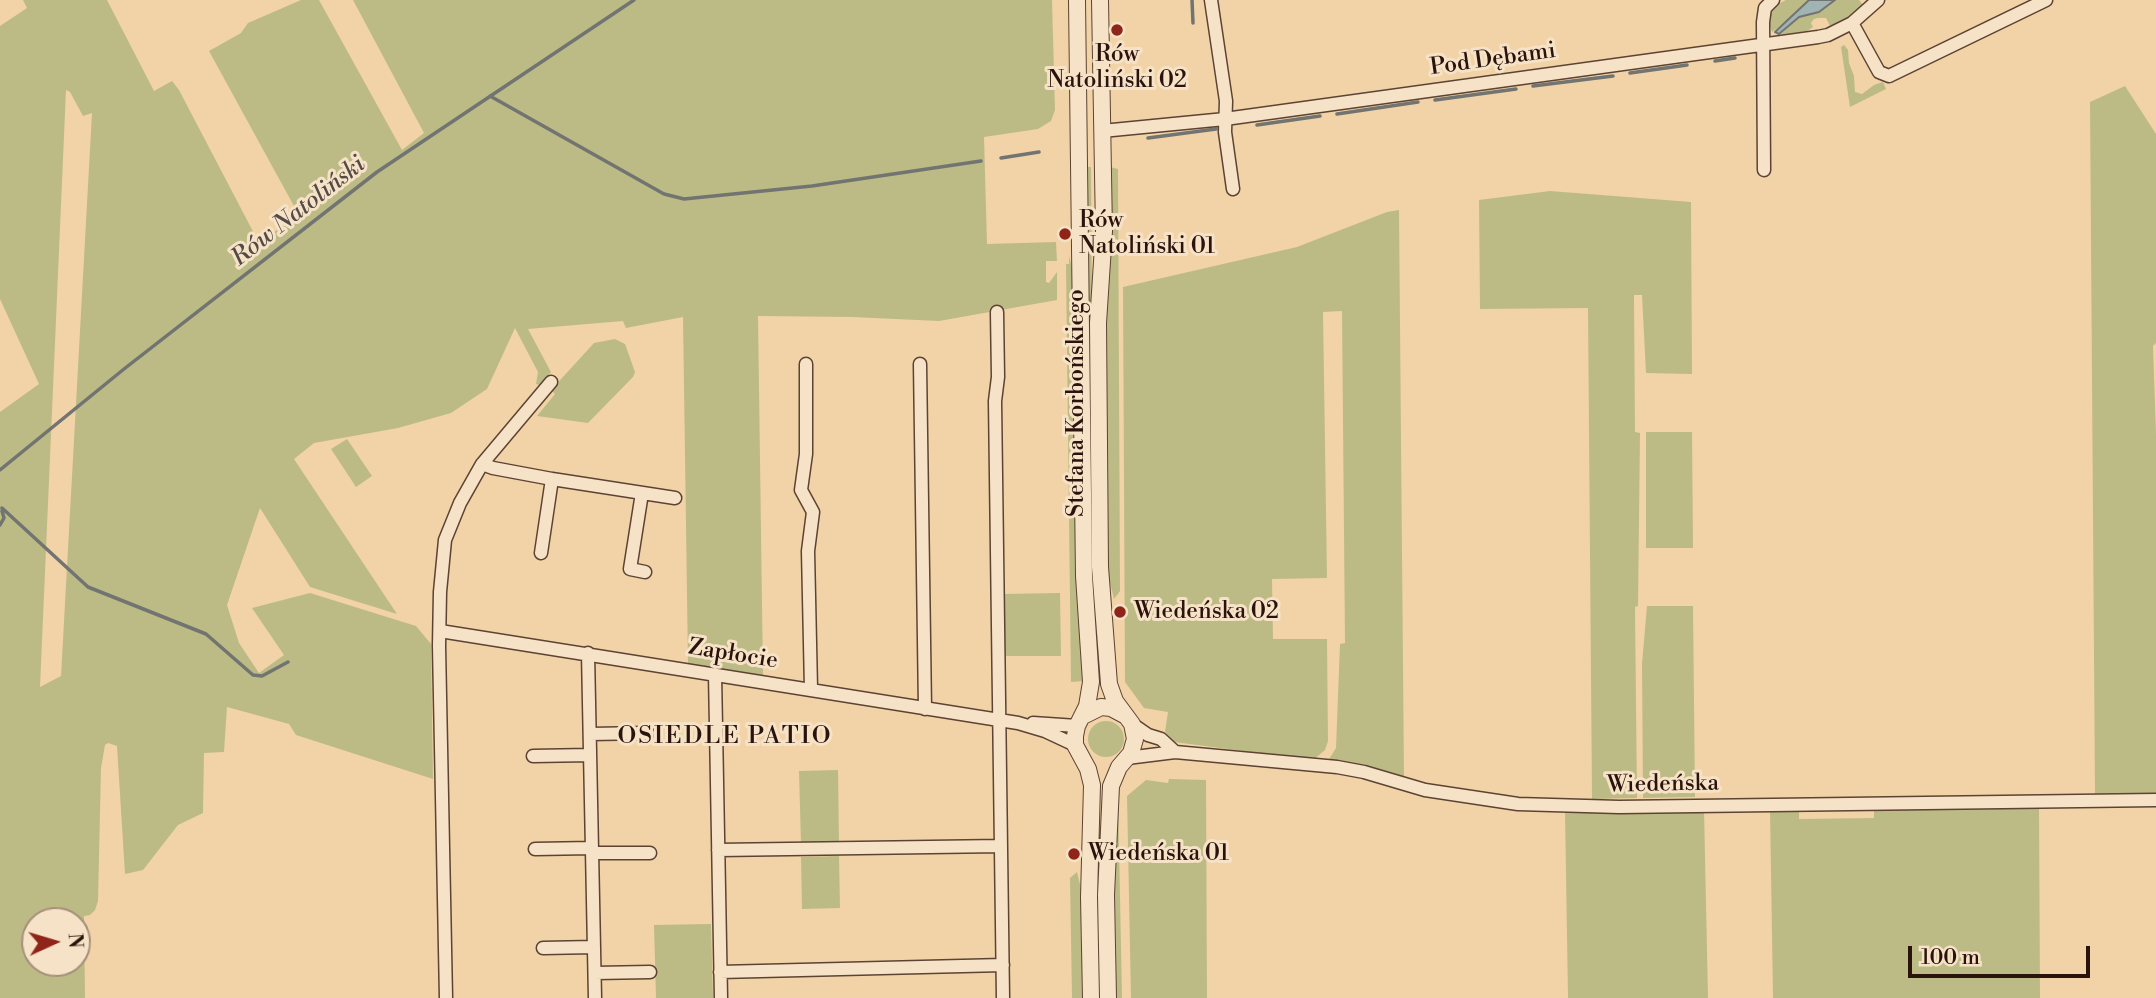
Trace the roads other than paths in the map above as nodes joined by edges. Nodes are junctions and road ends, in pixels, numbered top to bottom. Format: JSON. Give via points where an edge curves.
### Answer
{"nodes":[{"id":1,"x":1077,"y":0,"type":"edge"},
{"id":2,"x":1100,"y":0,"type":"edge"},
{"id":3,"x":1211,"y":0,"type":"edge"},
{"id":4,"x":1773,"y":0,"type":"edge"},
{"id":5,"x":1878,"y":0,"type":"edge"},
{"id":6,"x":2046,"y":0,"type":"edge"},
{"id":7,"x":1852,"y":23,"type":"junction"},
{"id":8,"x":1763,"y":43,"type":"junction"},
{"id":9,"x":1225,"y":119,"type":"junction"},
{"id":10,"x":1102,"y":131,"type":"junction"},
{"id":11,"x":1079,"y":134,"type":"junction"},
{"id":12,"x":1764,"y":170,"type":"dead end"},
{"id":13,"x":1233,"y":189,"type":"dead end"},
{"id":14,"x":997,"y":312,"type":"dead end"},
{"id":15,"x":806,"y":364,"type":"dead end"},
{"id":16,"x":920,"y":364,"type":"dead end"},
{"id":17,"x":551,"y":382,"type":"dead end"},
{"id":18,"x":482,"y":464,"type":"junction"},
{"id":19,"x":552,"y":479,"type":"junction"},
{"id":20,"x":642,"y":493,"type":"junction"},
{"id":21,"x":675,"y":498,"type":"dead end"},
{"id":22,"x":541,"y":553,"type":"dead end"},
{"id":23,"x":645,"y":572,"type":"dead end"},
{"id":24,"x":440,"y":631,"type":"junction"},
{"id":25,"x":588,"y":653,"type":"junction"},
{"id":26,"x":715,"y":674,"type":"junction"},
{"id":27,"x":811,"y":689,"type":"junction"},
{"id":28,"x":925,"y":709,"type":"junction"},
{"id":29,"x":999,"y":720,"type":"junction"},
{"id":30,"x":1080,"y":721,"type":"junction"},
{"id":31,"x":1130,"y":721,"type":"junction"},
{"id":32,"x":1018,"y":723,"type":"junction"},
{"id":33,"x":648,"y":733,"type":"dead end"},
{"id":34,"x":590,"y":734,"type":"junction"},
{"id":35,"x":1079,"y":752,"type":"junction"},
{"id":36,"x":1175,"y":752,"type":"junction"},
{"id":37,"x":590,"y":755,"type":"junction"},
{"id":38,"x":533,"y":756,"type":"dead end"},
{"id":39,"x":1127,"y":758,"type":"junction"},
{"id":40,"x":2156,"y":800,"type":"edge"},
{"id":41,"x":1001,"y":846,"type":"junction"},
{"id":42,"x":535,"y":849,"type":"dead end"},
{"id":43,"x":718,"y":850,"type":"junction"},
{"id":44,"x":592,"y":851,"type":"junction"},
{"id":45,"x":650,"y":853,"type":"dead end"},
{"id":46,"x":594,"y":947,"type":"junction"},
{"id":47,"x":543,"y":948,"type":"dead end"},
{"id":48,"x":1003,"y":965,"type":"junction"},
{"id":49,"x":650,"y":972,"type":"dead end"},
{"id":50,"x":720,"y":972,"type":"junction"},
{"id":51,"x":595,"y":973,"type":"junction"},
{"id":52,"x":446,"y":998,"type":"edge"},
{"id":53,"x":595,"y":998,"type":"edge"},
{"id":54,"x":720,"y":998,"type":"edge"},
{"id":55,"x":1003,"y":998,"type":"edge"},
{"id":56,"x":1091,"y":998,"type":"edge"},
{"id":57,"x":1108,"y":998,"type":"edge"}],
"edges":[{"from":1,"to":11,"type":"street","name":"Stefana Korbońskiego"},
{"from":2,"to":10,"type":"street","name":"Stefana Korbońskiego"},
{"from":3,"to":9,"type":"street"},
{"from":4,"to":8,"type":"street","via":[[1766,8]]},
{"from":5,"to":7,"type":"street","name":"Pod Dębami"},
{"from":6,"to":7,"type":"street","via":[[1889,76],[1879,72]]},
{"from":7,"to":8,"type":"street","name":"Pod Dębami","via":[[1828,34]]},
{"from":8,"to":9,"type":"street","name":"Pod Dębami"},
{"from":8,"to":12,"type":"street"},
{"from":9,"to":10,"type":"street","name":"Pod Dębami"},
{"from":9,"to":13,"type":"street"},
{"from":10,"to":11,"type":"street"},
{"from":10,"to":31,"type":"street","name":"Stefana Korbońskiego","via":[[1100,567],[1109,684]]},
{"from":11,"to":30,"type":"street","name":"Stefana Korbońskiego","via":[[1084,576],[1091,682]]},
{"from":14,"to":29,"type":"street"},
{"from":15,"to":27,"type":"street","via":[[807,440],[801,490],[813,512],[808,551]]},
{"from":16,"to":28,"type":"street"},
{"from":17,"to":18,"type":"street"},
{"from":18,"to":19,"type":"street"},
{"from":18,"to":24,"type":"street","via":[[445,540]]},
{"from":19,"to":20,"type":"street"},
{"from":19,"to":22,"type":"street"},
{"from":20,"to":21,"type":"street"},
{"from":20,"to":23,"type":"street","via":[[630,569]]},
{"from":24,"to":25,"type":"street","name":"Zapłocie"},
{"from":24,"to":52,"type":"street"},
{"from":25,"to":26,"type":"street","name":"Zapłocie"},
{"from":25,"to":34,"type":"street"},
{"from":26,"to":27,"type":"street","name":"Zapłocie"},
{"from":26,"to":43,"type":"street"},
{"from":27,"to":28,"type":"street","name":"Zapłocie"},
{"from":28,"to":29,"type":"street","name":"Zapłocie"},
{"from":29,"to":32,"type":"street","name":"Zapłocie"},
{"from":29,"to":41,"type":"street"},
{"from":30,"to":31,"type":"street","via":[[1091,710],[1111,708]]},
{"from":30,"to":32,"type":"street","name":"Zapłocie"},
{"from":30,"to":35,"type":"street","name":"Stefana Korbońskiego"},
{"from":31,"to":36,"type":"street","name":"Wiedeńska"},
{"from":31,"to":39,"type":"street","via":[[1135,739]]},
{"from":32,"to":35,"type":"street","name":"Zapłocie","via":[[1045,731]]},
{"from":33,"to":34,"type":"street"},
{"from":34,"to":37,"type":"street"},
{"from":35,"to":39,"type":"street","via":[[1096,767],[1121,764]]},
{"from":35,"to":56,"type":"street","name":"Stefana Korbońskiego","via":[[1092,785]]},
{"from":36,"to":39,"type":"street","name":"Wiedeńska"},
{"from":36,"to":40,"type":"street","name":"Wiedeńska","via":[[1336,767],[1425,790],[1518,804],[1619,807]]},
{"from":37,"to":38,"type":"street"},
{"from":37,"to":44,"type":"street"},
{"from":39,"to":57,"type":"street","via":[[1111,786]]},
{"from":41,"to":43,"type":"street"},
{"from":41,"to":48,"type":"street"},
{"from":42,"to":44,"type":"street"},
{"from":43,"to":50,"type":"street"},
{"from":44,"to":45,"type":"street"},
{"from":44,"to":46,"type":"street"},
{"from":46,"to":47,"type":"street"},
{"from":46,"to":51,"type":"street"},
{"from":48,"to":50,"type":"street"},
{"from":48,"to":55,"type":"street"},
{"from":49,"to":51,"type":"street"},
{"from":50,"to":54,"type":"street"},
{"from":51,"to":53,"type":"street"}]}
